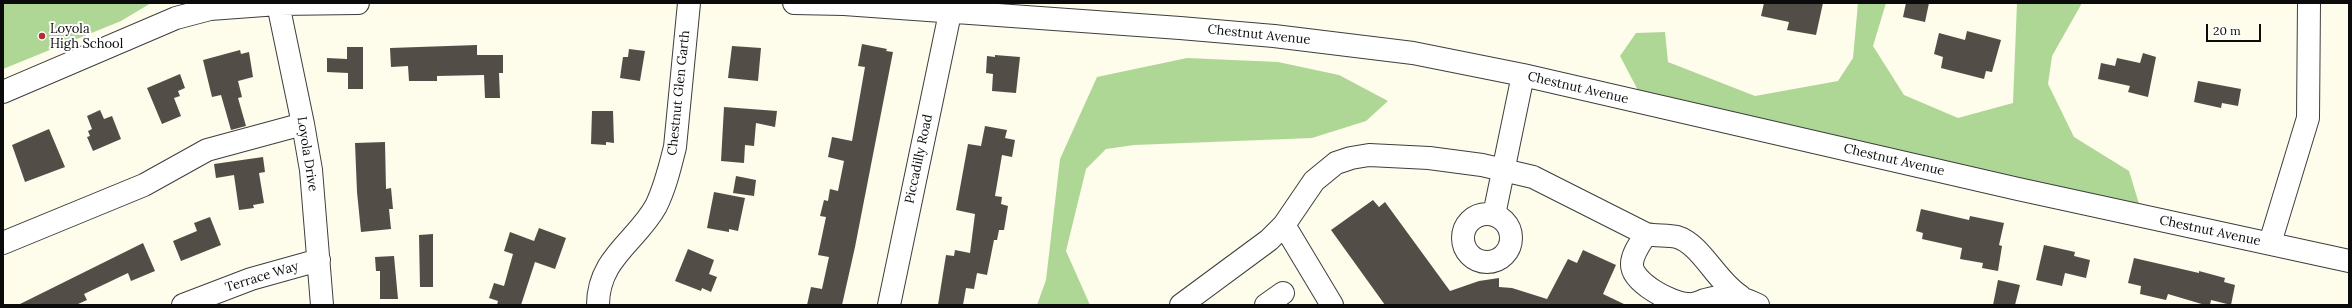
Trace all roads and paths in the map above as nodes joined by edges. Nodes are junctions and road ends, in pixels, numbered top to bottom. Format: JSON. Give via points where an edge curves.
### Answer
{"nodes":[{"id":1,"x":358,"y":3,"type":"edge"},
{"id":2,"x":689,"y":3,"type":"edge"},
{"id":3,"x":794,"y":3,"type":"edge"},
{"id":4,"x":2309,"y":3,"type":"edge"},
{"id":5,"x":278,"y":4,"type":"junction"},
{"id":6,"x":194,"y":8,"type":"edge"},
{"id":7,"x":950,"y":13,"type":"junction"},
{"id":8,"x":1523,"y":75,"type":"junction"},
{"id":9,"x":3,"y":92,"type":"edge"},
{"id":10,"x":303,"y":124,"type":"junction"},
{"id":11,"x":1504,"y":170,"type":"junction"},
{"id":12,"x":1494,"y":215,"type":"dead end"},
{"id":13,"x":1284,"y":225,"type":"junction"},
{"id":14,"x":1646,"y":234,"type":"junction"},
{"id":15,"x":3,"y":243,"type":"edge"},
{"id":16,"x":2270,"y":244,"type":"junction"},
{"id":17,"x":319,"y":260,"type":"junction"},
{"id":18,"x":2349,"y":261,"type":"edge"},
{"id":19,"x":1749,"y":301,"type":"edge"},
{"id":20,"x":183,"y":305,"type":"edge"},
{"id":21,"x":322,"y":305,"type":"edge"},
{"id":22,"x":598,"y":305,"type":"edge"},
{"id":23,"x":889,"y":305,"type":"edge"},
{"id":24,"x":1181,"y":305,"type":"edge"},
{"id":25,"x":1332,"y":305,"type":"edge"}],
"edges":[{"from":1,"to":5,"type":"street"},
{"from":2,"to":22,"type":"street","name":"Chestnut Glen Garth","via":[[675,147],[669,170],[656,206],[621,247],[606,273],[598,292]]},
{"from":3,"to":7,"type":"street","name":"Chestnut Avenue","via":[[844,4]]},
{"from":4,"to":16,"type":"street","via":[[2308,118]]},
{"from":5,"to":6,"type":"street"},
{"from":5,"to":10,"type":"street","name":"Loyola Drive"},
{"from":6,"to":9,"type":"street"},
{"from":7,"to":8,"type":"street","name":"Chestnut Avenue","via":[[1274,36],[1413,53]]},
{"from":7,"to":23,"type":"street","name":"Piccadilly Road"},
{"from":8,"to":11,"type":"street"},
{"from":8,"to":16,"type":"street","name":"Chestnut Avenue"},
{"from":10,"to":15,"type":"street","via":[[207,150],[144,185]]},
{"from":10,"to":17,"type":"street","name":"Loyola Drive","via":[[315,204]]},
{"from":11,"to":12,"type":"street"},
{"from":11,"to":13,"type":"street","via":[[1429,158],[1369,155],[1351,158],[1336,163],[1314,181]]},
{"from":11,"to":14,"type":"street","via":[[1533,177]]},
{"from":13,"to":24,"type":"street","via":[[1269,240]]},
{"from":13,"to":25,"type":"street"},
{"from":14,"to":19,"type":"street","via":[[1676,237],[1690,243],[1722,281]]},
{"from":14,"to":19,"type":"street","via":[[1632,264],[1633,272],[1648,288],[1685,304],[1727,296]]},
{"from":16,"to":18,"type":"street","name":"Chestnut Avenue"},
{"from":17,"to":20,"type":"street","name":"Terrace Way","via":[[251,278]]},
{"from":17,"to":21,"type":"street","name":"Loyola Drive"}]}
